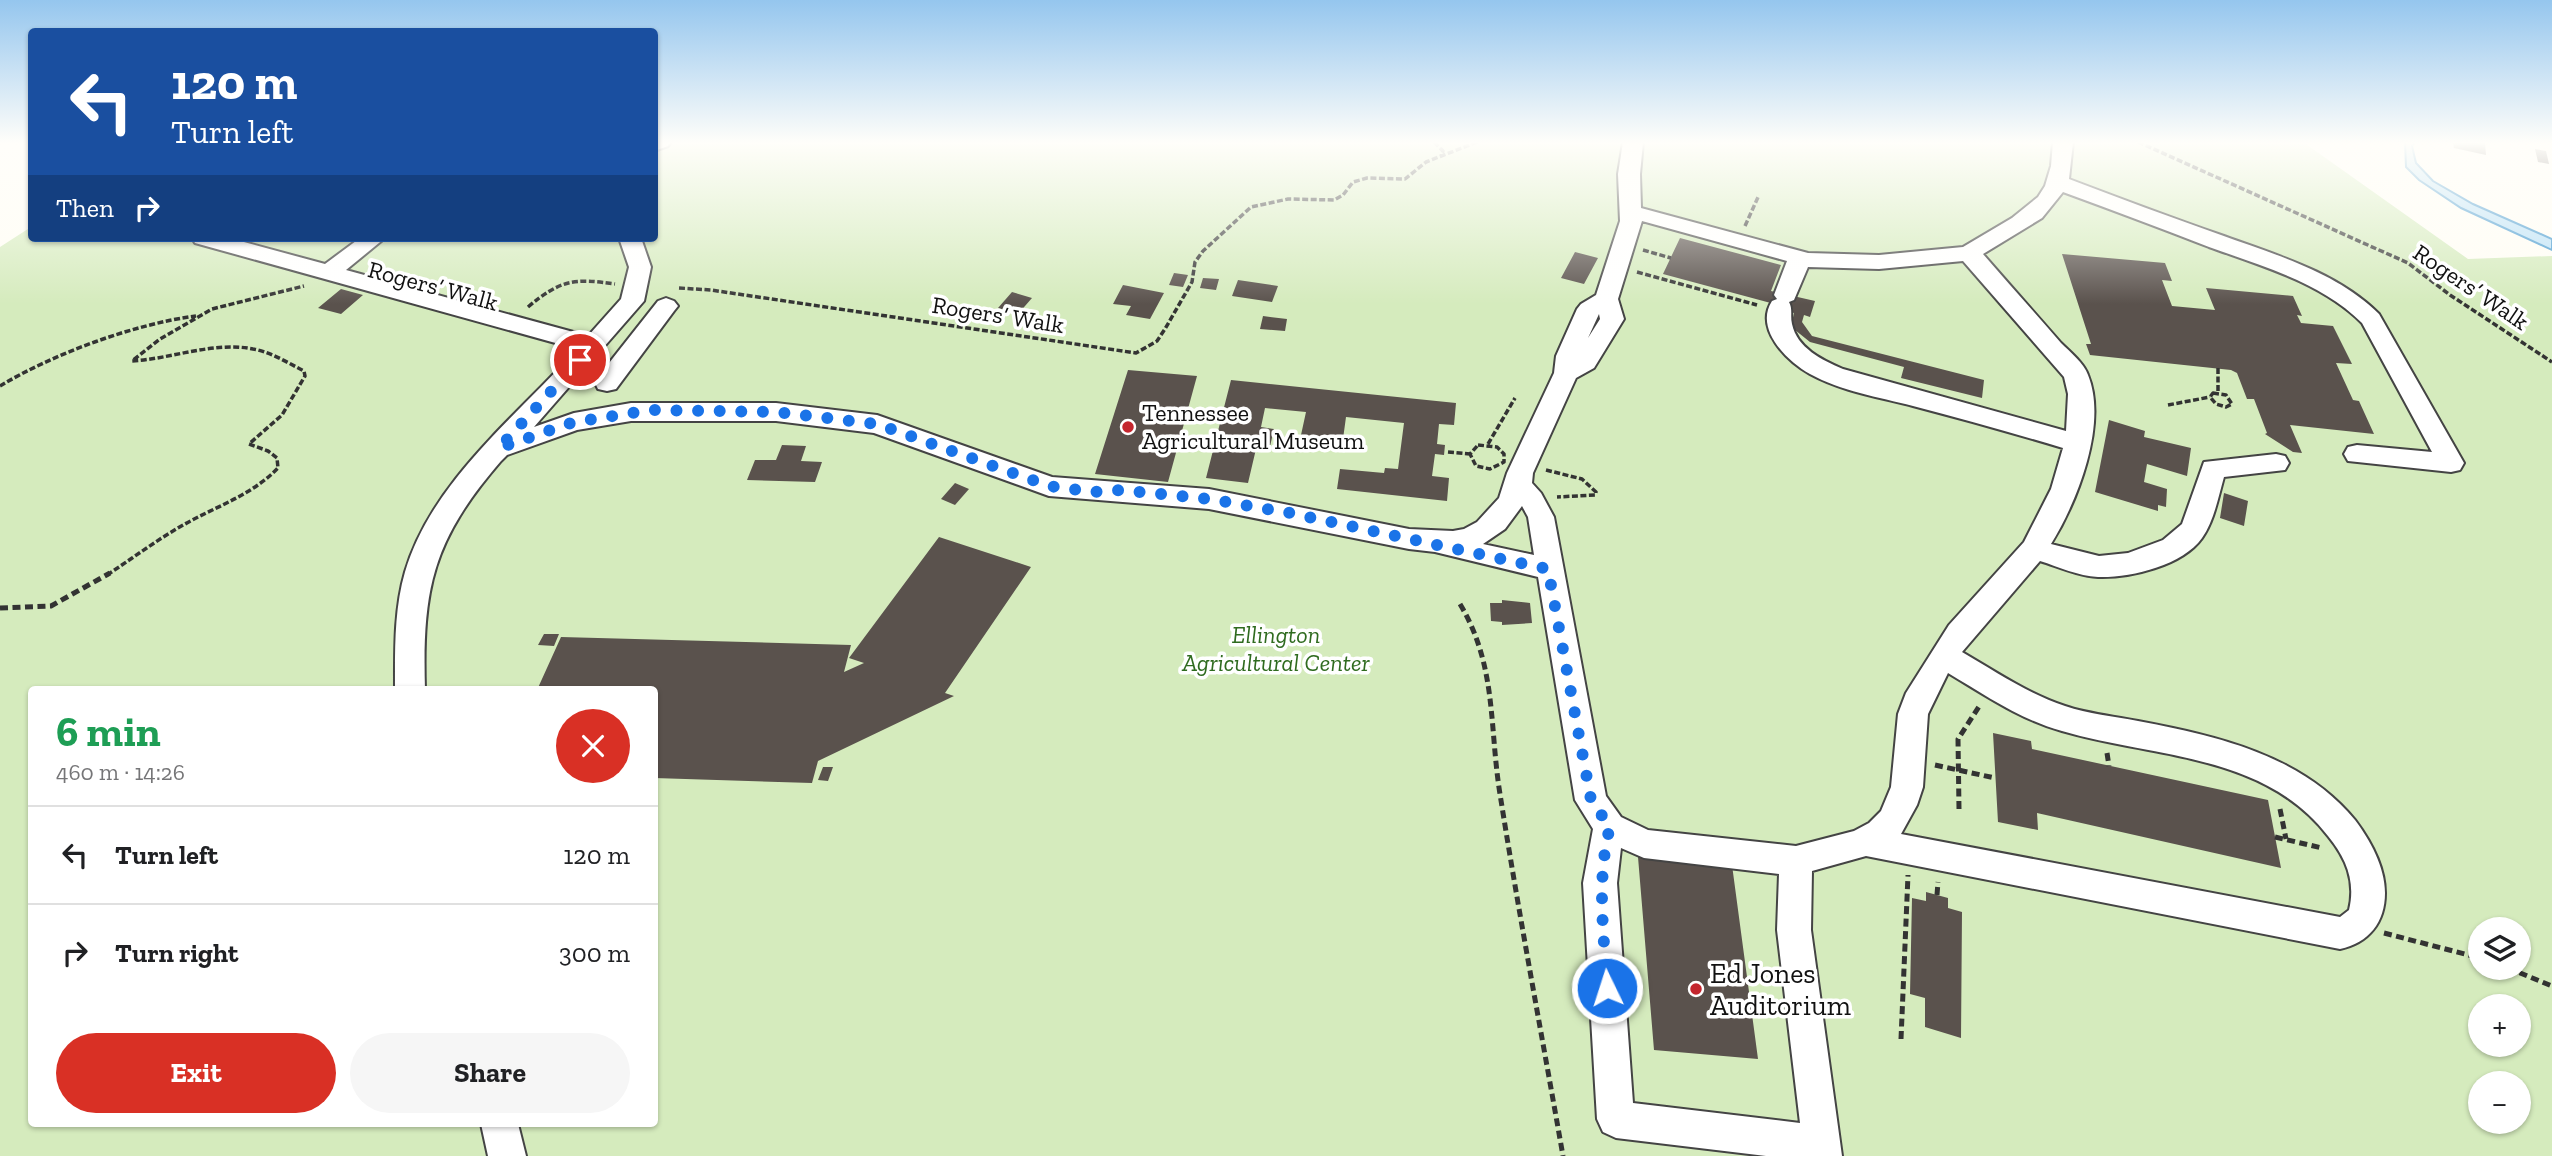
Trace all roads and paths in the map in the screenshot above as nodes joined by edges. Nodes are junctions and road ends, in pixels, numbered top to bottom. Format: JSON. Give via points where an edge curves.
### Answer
{"nodes":[{"id":1,"x":1341,"y":196,"type":"edge"},
{"id":2,"x":1631,"y":196,"type":"edge"},
{"id":3,"x":1759,"y":196,"type":"edge"},
{"id":4,"x":2049,"y":196,"type":"edge"},
{"id":5,"x":2094,"y":196,"type":"edge"},
{"id":6,"x":2261,"y":196,"type":"edge"},
{"id":7,"x":1632,"y":212,"type":"junction"},
{"id":8,"x":219,"y":242,"type":"edge"},
{"id":9,"x":369,"y":242,"type":"edge"},
{"id":10,"x":631,"y":242,"type":"edge"},
{"id":11,"x":1737,"y":243,"type":"junction"},
{"id":12,"x":1969,"y":253,"type":"junction"},
{"id":13,"x":1799,"y":259,"type":"junction"},
{"id":14,"x":1618,"y":267,"type":"junction"},
{"id":15,"x":329,"y":272,"type":"junction"},
{"id":16,"x":306,"y":284,"type":"dead end"},
{"id":17,"x":637,"y":287,"type":"junction"},
{"id":18,"x":1782,"y":304,"type":"junction"},
{"id":19,"x":666,"y":306,"type":"dead end"},
{"id":20,"x":200,"y":316,"type":"junction"},
{"id":21,"x":510,"y":322,"type":"junction"},
{"id":22,"x":593,"y":345,"type":"junction"},
{"id":23,"x":2552,"y":362,"type":"edge"},
{"id":24,"x":2218,"y":369,"type":"dead end"},
{"id":25,"x":607,"y":383,"type":"dead end"},
{"id":26,"x":0,"y":386,"type":"edge"},
{"id":27,"x":2218,"y":393,"type":"junction"},
{"id":28,"x":2210,"y":397,"type":"junction"},
{"id":29,"x":1515,"y":398,"type":"dead end"},
{"id":30,"x":2168,"y":405,"type":"dead end"},
{"id":31,"x":2077,"y":443,"type":"junction"},
{"id":32,"x":1488,"y":444,"type":"junction"},
{"id":33,"x":499,"y":448,"type":"junction"},
{"id":34,"x":1448,"y":452,"type":"dead end"},
{"id":35,"x":1470,"y":454,"type":"junction"},
{"id":36,"x":2357,"y":454,"type":"dead end"},
{"id":37,"x":2276,"y":463,"type":"dead end"},
{"id":38,"x":1520,"y":478,"type":"junction"},
{"id":39,"x":1429,"y":542,"type":"junction"},
{"id":40,"x":2035,"y":549,"type":"junction"},
{"id":41,"x":1548,"y":569,"type":"junction"},
{"id":42,"x":1461,"y":604,"type":"dead end"},
{"id":43,"x":0,"y":608,"type":"edge"},
{"id":44,"x":1944,"y":656,"type":"junction"},
{"id":45,"x":1993,"y":683,"type":"junction"},
{"id":46,"x":410,"y":686,"type":"edge"},
{"id":47,"x":1910,"y":760,"type":"junction"},
{"id":48,"x":1959,"y":771,"type":"junction"},
{"id":49,"x":1995,"y":778,"type":"dead end"},
{"id":50,"x":1959,"y":809,"type":"dead end"},
{"id":51,"x":1610,"y":827,"type":"junction"},
{"id":52,"x":1867,"y":842,"type":"junction"},
{"id":53,"x":1909,"y":850,"type":"junction"},
{"id":54,"x":1796,"y":861,"type":"junction"},
{"id":55,"x":2362,"y":920,"type":"junction"},
{"id":56,"x":2468,"y":955,"type":"edge"},
{"id":57,"x":2531,"y":977,"type":"edge"},
{"id":58,"x":2552,"y":986,"type":"edge"},
{"id":59,"x":1901,"y":1039,"type":"dead end"},
{"id":60,"x":501,"y":1127,"type":"edge"},
{"id":61,"x":1822,"y":1150,"type":"edge"},
{"id":62,"x":507,"y":1156,"type":"edge"},
{"id":63,"x":1563,"y":1156,"type":"edge"}],
"edges":[{"from":1,"to":17,"type":"path","name":"Rogers’ Walk","via":[[1251,207],[1203,251],[1195,262],[1192,282],[1157,341],[1136,353],[711,290]]},
{"from":2,"to":7,"type":"street"},
{"from":3,"to":11,"type":"path"},
{"from":4,"to":12,"type":"street","via":[[2028,219]]},
{"from":5,"to":36,"type":"street","via":[[2298,272],[2362,308],[2389,347],[2451,463]]},
{"from":6,"to":23,"type":"path","name":"Rogers’ Walk","via":[[2408,263]]},
{"from":7,"to":11,"type":"street"},
{"from":7,"to":14,"type":"street"},
{"from":8,"to":15,"type":"street"},
{"from":9,"to":15,"type":"street"},
{"from":10,"to":17,"type":"street","via":[[640,267]]},
{"from":11,"to":13,"type":"street"},
{"from":12,"to":13,"type":"street","via":[[1879,262]]},
{"from":12,"to":31,"type":"street","via":[[2076,375],[2080,392]]},
{"from":13,"to":18,"type":"street"},
{"from":14,"to":18,"type":"path"},
{"from":14,"to":38,"type":"street","via":[[1606,299],[1612,319],[1585,362],[1566,373]]},
{"from":15,"to":21,"type":"street"},
{"from":16,"to":20,"type":"path"},
{"from":17,"to":21,"type":"path","name":"Rogers’ Walk","via":[[570,279],[548,289]]},
{"from":17,"to":22,"type":"street","via":[[632,301]]},
{"from":18,"to":31,"type":"street","via":[[1779,327],[1786,341],[1810,363],[1854,382]]},
{"from":19,"to":25,"type":"street"},
{"from":20,"to":26,"type":"path","via":[[169,319],[65,353],[31,366]]},
{"from":20,"to":43,"type":"path","via":[[132,360],[250,347],[304,371],[282,415],[249,444],[277,458],[278,468],[271,478],[172,531],[84,589],[38,609],[12,604]]},
{"from":21,"to":22,"type":"street"},
{"from":22,"to":33,"type":"street"},
{"from":24,"to":27,"type":"path"},
{"from":27,"to":28,"type":"path"},
{"from":27,"to":28,"type":"path","via":[[2231,399],[2231,405],[2219,405]]},
{"from":28,"to":30,"type":"path"},
{"from":29,"to":32,"type":"path"},
{"from":31,"to":40,"type":"street","via":[[2062,493]]},
{"from":32,"to":35,"type":"path","via":[[1475,447]]},
{"from":32,"to":38,"type":"path","via":[[1501,449]]},
{"from":33,"to":39,"type":"street","via":[[574,422],[652,410],[776,412],[849,419],[877,424],[1049,486],[1209,499]]},
{"from":33,"to":46,"type":"street","via":[[442,517],[423,559],[414,596]]},
{"from":34,"to":35,"type":"path"},
{"from":35,"to":38,"type":"path","via":[[1473,463],[1486,469],[1499,467]]},
{"from":37,"to":40,"type":"street","via":[[2213,469],[2193,530],[2158,554],[2119,565],[2089,565]]},
{"from":38,"to":38,"type":"path","via":[[1586,480],[1596,492],[1588,497],[1559,496]]},
{"from":38,"to":39,"type":"street","via":[[1485,533]]},
{"from":38,"to":41,"type":"street","via":[[1541,517]]},
{"from":39,"to":41,"type":"street"},
{"from":40,"to":44,"type":"street","via":[[1959,632]]},
{"from":41,"to":51,"type":"street","via":[[1591,800]]},
{"from":42,"to":63,"type":"path","via":[[1487,669],[1499,791]]},
{"from":44,"to":45,"type":"street"},
{"from":44,"to":47,"type":"street","via":[[1913,714]]},
{"from":45,"to":48,"type":"path","via":[[1958,739]]},
{"from":45,"to":55,"type":"street","via":[[2037,710],[2063,719],[2231,755],[2293,784],[2331,813],[2355,846],[2368,879]]},
{"from":47,"to":48,"type":"path"},
{"from":47,"to":52,"type":"street","via":[[1898,813]]},
{"from":48,"to":49,"type":"path"},
{"from":48,"to":50,"type":"path"},
{"from":51,"to":54,"type":"street","via":[[1644,844]]},
{"from":51,"to":61,"type":"street","via":[[1600,883],[1616,1119]]},
{"from":52,"to":53,"type":"street"},
{"from":52,"to":54,"type":"street"},
{"from":53,"to":55,"type":"street","via":[[2340,933],[2352,930]]},
{"from":53,"to":59,"type":"path"},
{"from":54,"to":61,"type":"street","via":[[1794,930]]},
{"from":55,"to":56,"type":"path","via":[[2399,938]]},
{"from":57,"to":58,"type":"path"},
{"from":60,"to":62,"type":"street"}]}
